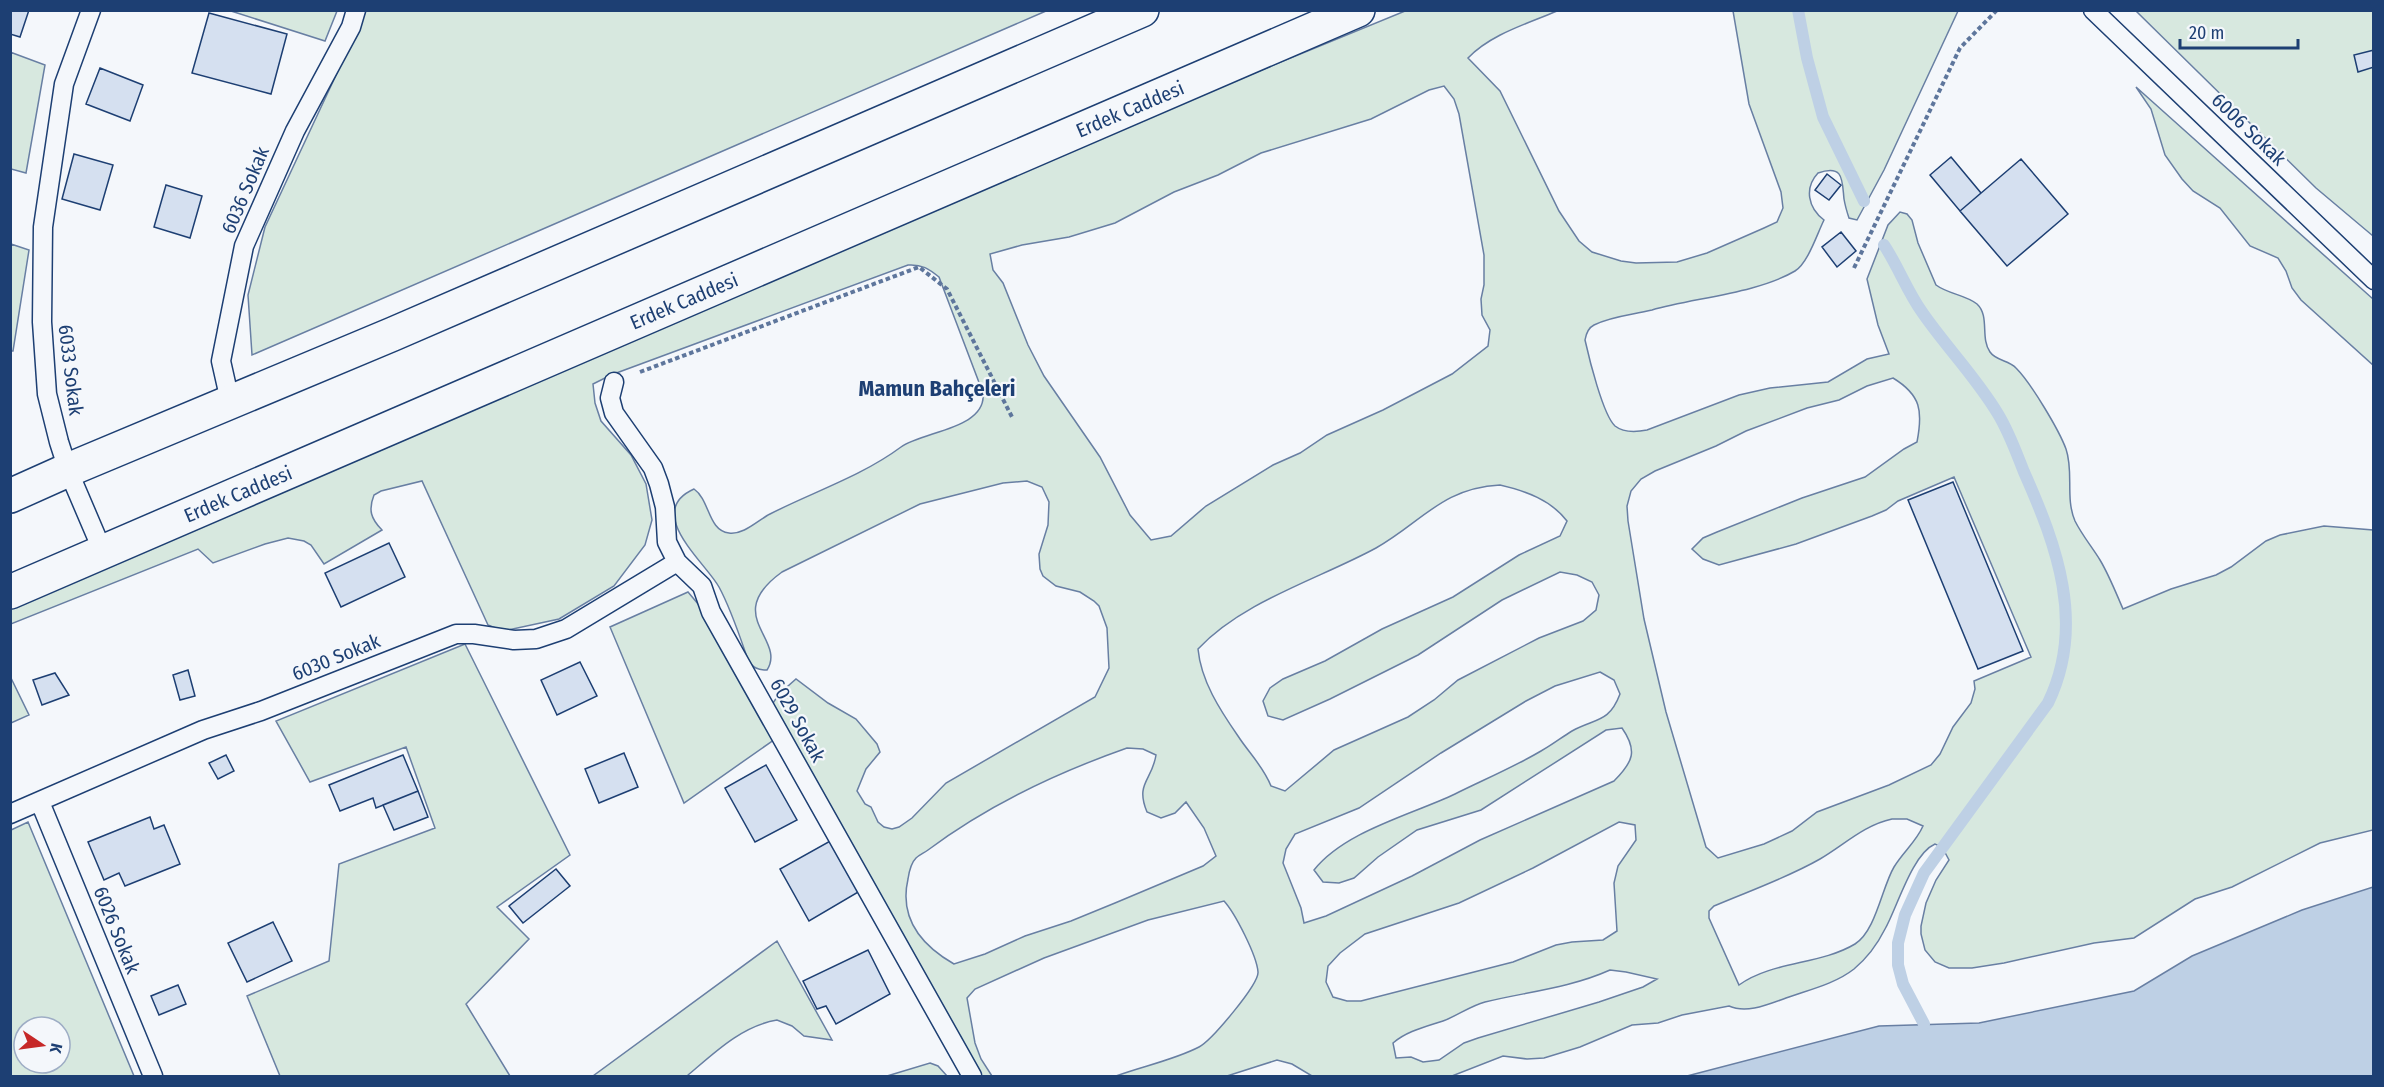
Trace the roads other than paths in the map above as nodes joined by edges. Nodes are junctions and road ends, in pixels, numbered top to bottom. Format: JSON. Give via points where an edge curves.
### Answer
{"nodes":[{"id":1,"x":91,"y":10,"type":"edge"},
{"id":2,"x":356,"y":10,"type":"edge"},
{"id":3,"x":1142,"y":10,"type":"edge"},
{"id":4,"x":1358,"y":10,"type":"edge"},
{"id":5,"x":2092,"y":10,"type":"edge"},
{"id":6,"x":2373,"y":280,"type":"edge"},
{"id":7,"x":614,"y":382,"type":"road end"},
{"id":8,"x":230,"y":401,"type":"junction"},
{"id":9,"x":68,"y":470,"type":"junction"},
{"id":10,"x":10,"y":496,"type":"edge"},
{"id":11,"x":103,"y":552,"type":"junction"},
{"id":12,"x":677,"y":562,"type":"junction"},
{"id":13,"x":10,"y":592,"type":"edge"},
{"id":14,"x":40,"y":802,"type":"junction"},
{"id":15,"x":10,"y":814,"type":"edge"},
{"id":16,"x":153,"y":1077,"type":"edge"},
{"id":17,"x":972,"y":1077,"type":"edge"}],
"edges":[{"from":1,"to":9,"type":"lane","name":"6033 Sokak","via":[[64,84],[44,227],[42,322],[47,394]]},
{"from":2,"to":8,"type":"lane","name":"6036 Sokak","via":[[351,27],[295,131],[244,246],[221,361]]},
{"from":3,"to":8,"type":"main road"},
{"from":4,"to":11,"type":"main road","name":"Erdek Caddesi"},
{"from":5,"to":6,"type":"lane","name":"6006 Sokak"},
{"from":7,"to":12,"type":"lane","name":"6029 Sokak","via":[[610,398],[614,412],[653,468],[665,507],[667,542]]},
{"from":8,"to":9,"type":"main road"},
{"from":9,"to":10,"type":"main road"},
{"from":9,"to":11,"type":"lane","name":"6033 Sokak"},
{"from":11,"to":13,"type":"main road","name":"Erdek Caddesi"},
{"from":12,"to":14,"type":"lane","name":"6030 Sokak","via":[[566,629],[536,639],[514,640],[456,634],[203,730]]},
{"from":12,"to":17,"type":"lane","name":"6029 Sokak","via":[[702,586],[711,612]]},
{"from":14,"to":15,"type":"lane","name":"6030 Sokak"},
{"from":14,"to":16,"type":"lane","name":"6026 Sokak"}]}
